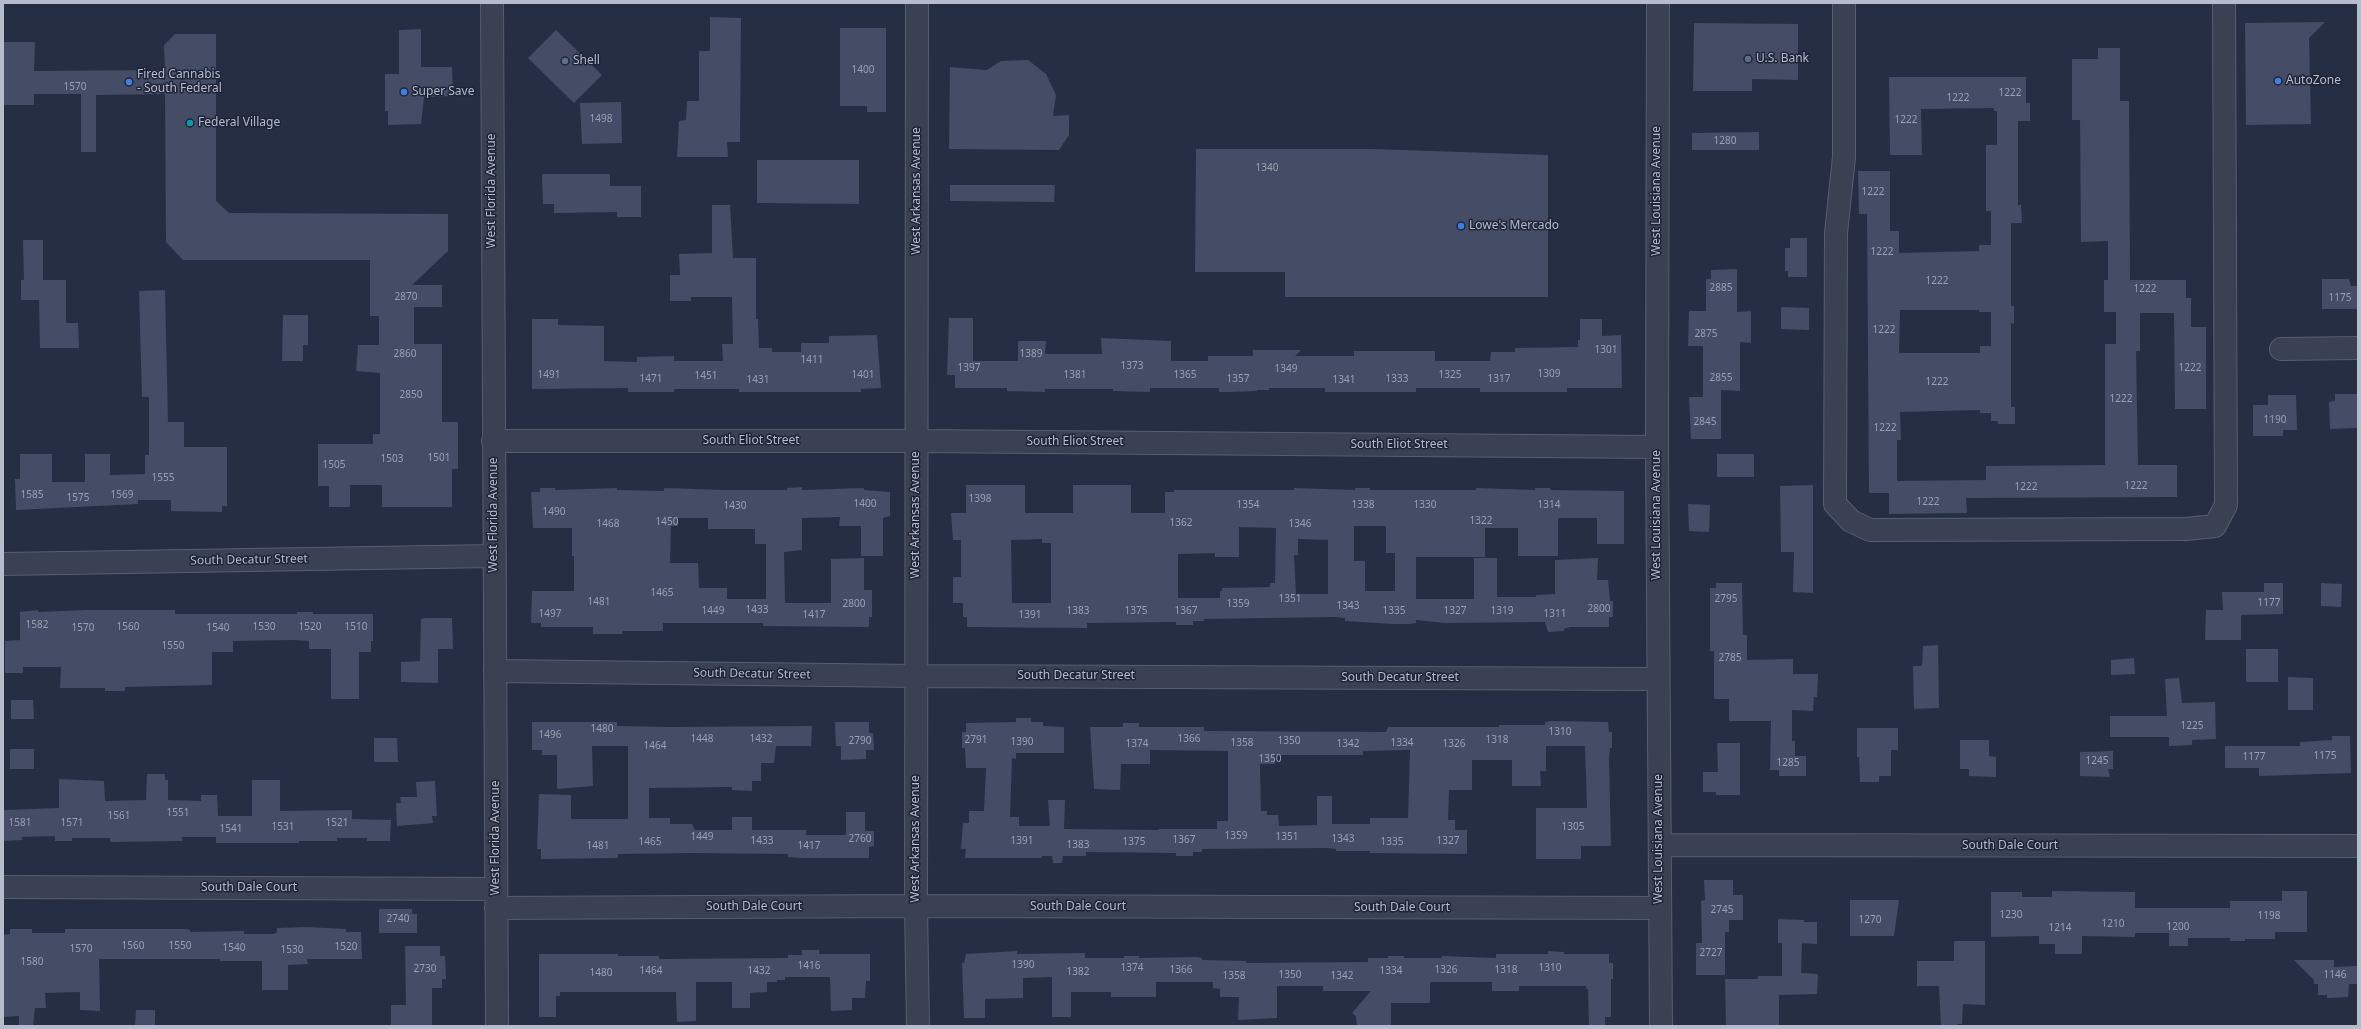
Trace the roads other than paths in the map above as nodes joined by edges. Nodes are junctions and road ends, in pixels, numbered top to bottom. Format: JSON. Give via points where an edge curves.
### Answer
{"nodes":[{"id":1,"x":492,"y":3,"type":"edge"},
{"id":2,"x":917,"y":3,"type":"edge"},
{"id":3,"x":1658,"y":3,"type":"edge"},
{"id":4,"x":1844,"y":3,"type":"edge"},
{"id":5,"x":2224,"y":3,"type":"edge"},
{"id":6,"x":2358,"y":348,"type":"edge"},
{"id":7,"x":2281,"y":349,"type":"dead end"},
{"id":8,"x":493,"y":441,"type":"junction"},
{"id":9,"x":916,"y":441,"type":"junction"},
{"id":10,"x":1657,"y":447,"type":"junction"},
{"id":11,"x":494,"y":556,"type":"junction"},
{"id":12,"x":3,"y":564,"type":"edge"},
{"id":13,"x":495,"y":671,"type":"junction"},
{"id":14,"x":916,"y":676,"type":"junction"},
{"id":15,"x":1658,"y":679,"type":"junction"},
{"id":16,"x":1661,"y":846,"type":"junction"},
{"id":17,"x":2358,"y":846,"type":"edge"},
{"id":18,"x":3,"y":887,"type":"edge"},
{"id":19,"x":496,"y":898,"type":"junction"},
{"id":20,"x":916,"y":906,"type":"junction"},
{"id":21,"x":1659,"y":908,"type":"junction"},
{"id":22,"x":496,"y":1026,"type":"edge"},
{"id":23,"x":918,"y":1026,"type":"edge"},
{"id":24,"x":1661,"y":1026,"type":"edge"}],
"edges":[{"from":1,"to":8,"type":"street","name":"West Florida Avenue"},
{"from":2,"to":9,"type":"street","name":"West Arkansas Avenue"},
{"from":3,"to":10,"type":"street","name":"West Louisiana Avenue"},
{"from":4,"to":5,"type":"street","via":[[1844,157],[1836,233],[1835,504],[1851,521],[1870,530],[1998,530],[2186,529],[2215,526],[2226,505]]},
{"from":6,"to":7,"type":"street"},
{"from":8,"to":9,"type":"street","name":"South Eliot Street"},
{"from":8,"to":11,"type":"street","name":"West Florida Avenue"},
{"from":9,"to":10,"type":"street","name":"South Eliot Street"},
{"from":9,"to":14,"type":"street","name":"West Arkansas Avenue"},
{"from":10,"to":15,"type":"street","name":"West Louisiana Avenue"},
{"from":11,"to":12,"type":"street","name":"South Decatur Street"},
{"from":11,"to":13,"type":"street","name":"West Florida Avenue"},
{"from":13,"to":14,"type":"street","name":"South Decatur Street"},
{"from":13,"to":19,"type":"street","name":"West Florida Avenue"},
{"from":14,"to":15,"type":"street","name":"South Decatur Street"},
{"from":14,"to":20,"type":"street","name":"West Arkansas Avenue"},
{"from":15,"to":16,"type":"street","name":"West Louisiana Avenue"},
{"from":16,"to":17,"type":"street","name":"South Dale Court"},
{"from":16,"to":21,"type":"street","name":"West Louisiana Avenue"},
{"from":18,"to":19,"type":"street","name":"South Dale Court"},
{"from":19,"to":20,"type":"street","name":"South Dale Court"},
{"from":19,"to":22,"type":"street","name":"West Florida Avenue"},
{"from":20,"to":21,"type":"street","name":"South Dale Court"},
{"from":20,"to":23,"type":"street","name":"West Arkansas Avenue"},
{"from":21,"to":24,"type":"street","name":"West Louisiana Avenue"}]}
